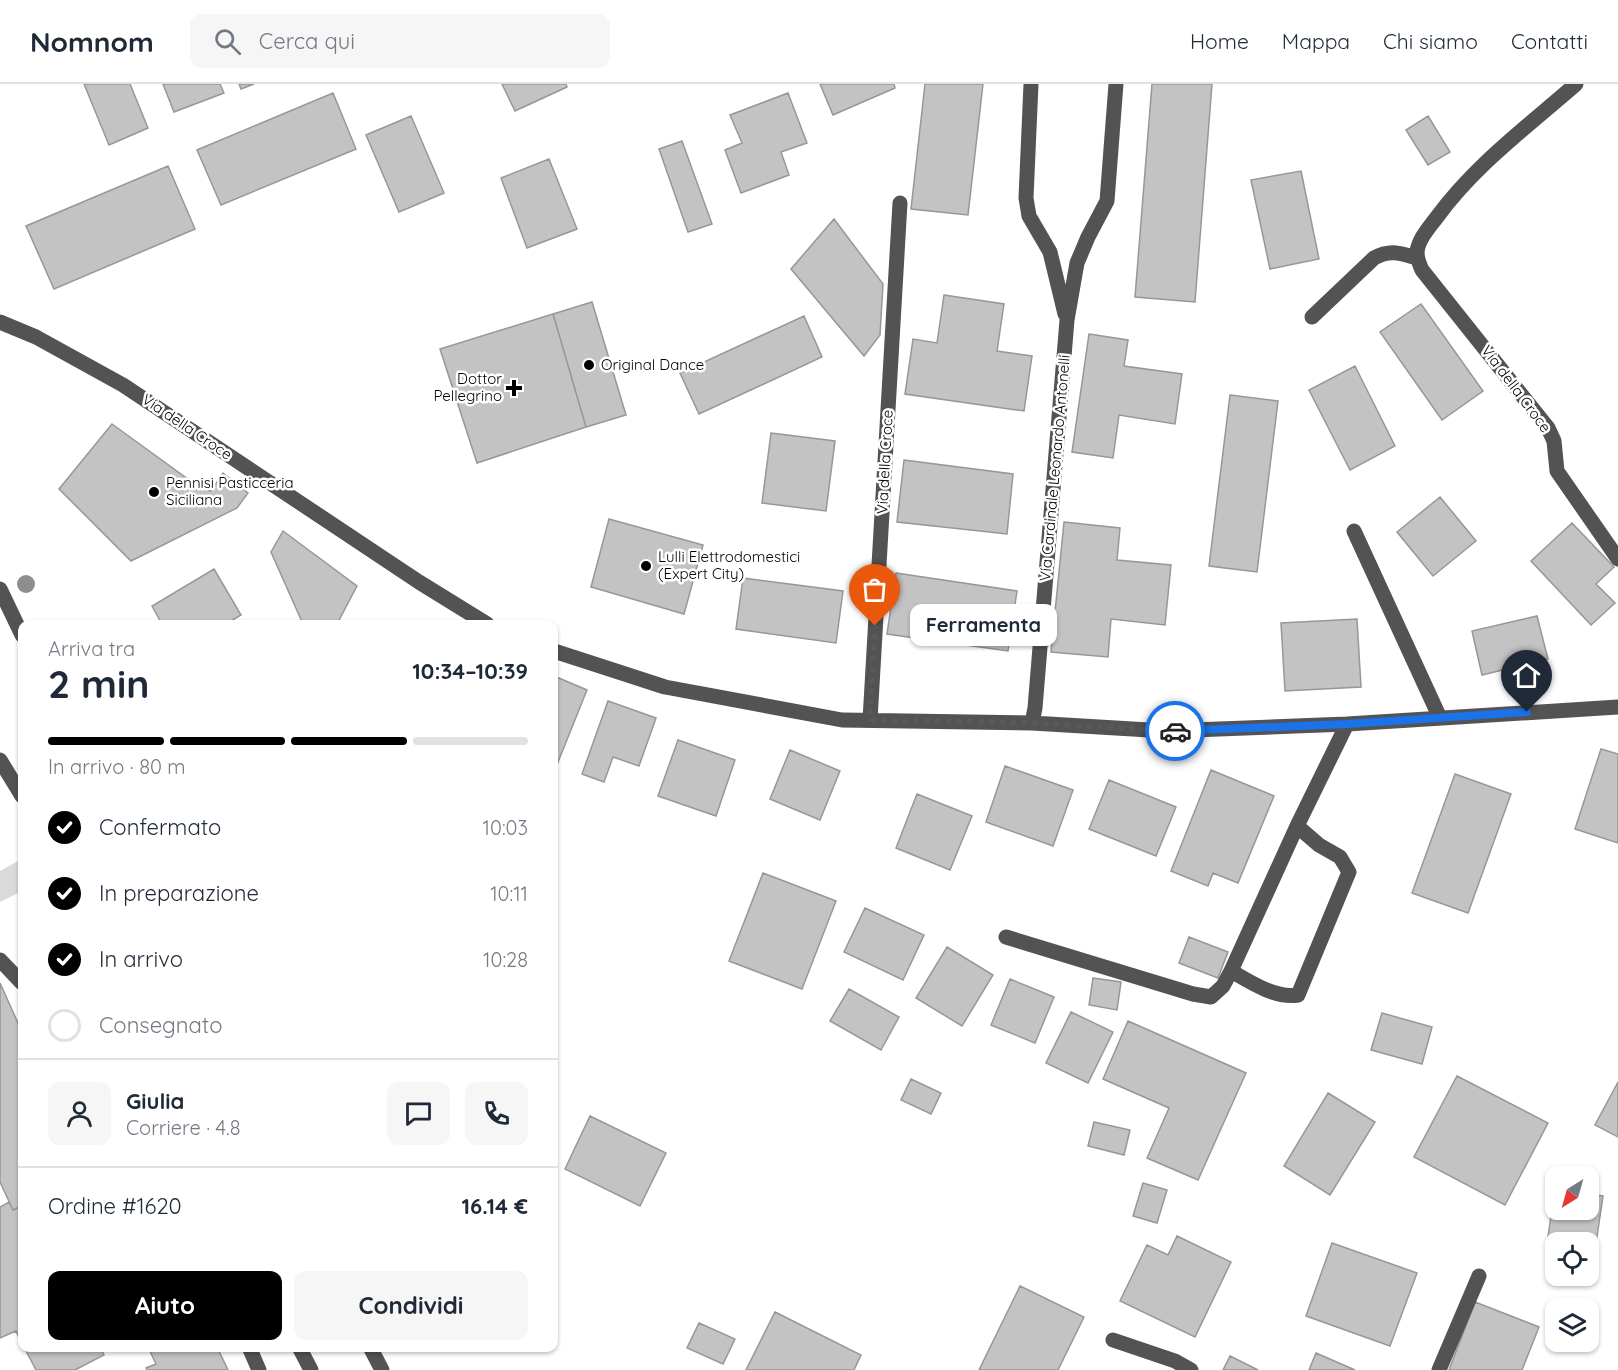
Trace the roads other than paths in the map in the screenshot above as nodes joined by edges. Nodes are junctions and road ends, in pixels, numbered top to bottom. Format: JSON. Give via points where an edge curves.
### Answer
{"nodes":[{"id":1,"x":1031,"y":84,"type":"edge"},
{"id":2,"x":1116,"y":84,"type":"edge"},
{"id":3,"x":1576,"y":84,"type":"edge"},
{"id":4,"x":900,"y":203,"type":"dead end"},
{"id":5,"x":1417,"y":258,"type":"junction"},
{"id":6,"x":1312,"y":317,"type":"dead end"},
{"id":7,"x":1067,"y":320,"type":"junction"},
{"id":8,"x":0,"y":322,"type":"edge"},
{"id":9,"x":1354,"y":531,"type":"dead end"},
{"id":10,"x":1618,"y":559,"type":"edge"},
{"id":11,"x":0,"y":589,"type":"edge"},
{"id":12,"x":480,"y":620,"type":"edge"},
{"id":13,"x":18,"y":627,"type":"edge"},
{"id":14,"x":558,"y":652,"type":"edge"},
{"id":15,"x":1618,"y":707,"type":"edge"},
{"id":16,"x":1440,"y":718,"type":"junction"},
{"id":17,"x":870,"y":720,"type":"junction"},
{"id":18,"x":1032,"y":723,"type":"junction"},
{"id":19,"x":1347,"y":724,"type":"junction"},
{"id":20,"x":0,"y":760,"type":"edge"},
{"id":21,"x":18,"y":789,"type":"edge"},
{"id":22,"x":1297,"y":826,"type":"junction"},
{"id":23,"x":1006,"y":937,"type":"dead end"},
{"id":24,"x":0,"y":960,"type":"edge"},
{"id":25,"x":1231,"y":971,"type":"junction"},
{"id":26,"x":18,"y":979,"type":"edge"},
{"id":27,"x":1479,"y":1276,"type":"dead end"},
{"id":28,"x":1113,"y":1340,"type":"dead end"},
{"id":29,"x":251,"y":1352,"type":"edge"},
{"id":30,"x":302,"y":1352,"type":"edge"},
{"id":31,"x":373,"y":1352,"type":"edge"},
{"id":32,"x":259,"y":1370,"type":"edge"},
{"id":33,"x":311,"y":1370,"type":"edge"},
{"id":34,"x":382,"y":1370,"type":"edge"},
{"id":35,"x":1191,"y":1370,"type":"edge"},
{"id":36,"x":1439,"y":1370,"type":"edge"}],
"edges":[{"from":1,"to":7,"type":"street","name":"Via Cardinale Leonardo Antonelli","via":[[1026,198],[1029,216],[1050,252]]},
{"from":2,"to":7,"type":"street","name":"Via Cardinale Leonardo Antonelli","via":[[1107,201],[1077,262]]},
{"from":3,"to":5,"type":"street","via":[[1495,153],[1444,207],[1419,244]]},
{"from":4,"to":17,"type":"street","name":"Via della Croce"},
{"from":5,"to":6,"type":"street","via":[[1385,252],[1374,258]]},
{"from":5,"to":10,"type":"street","name":"Via della Croce","via":[[1422,270],[1548,428],[1554,441],[1557,471]]},
{"from":7,"to":18,"type":"street","name":"Via Cardinale Leonardo Antonelli"},
{"from":8,"to":12,"type":"street","name":"Via della Croce","via":[[36,337],[123,385]]},
{"from":9,"to":16,"type":"street"},
{"from":11,"to":13,"type":"street"},
{"from":14,"to":17,"type":"street","via":[[665,687],[842,720]]},
{"from":15,"to":16,"type":"street"},
{"from":16,"to":19,"type":"street"},
{"from":17,"to":18,"type":"street"},
{"from":18,"to":19,"type":"street","via":[[1166,731]]},
{"from":19,"to":22,"type":"street"},
{"from":20,"to":21,"type":"street"},
{"from":22,"to":25,"type":"street"},
{"from":22,"to":25,"type":"street","via":[[1340,857],[1349,872],[1298,995],[1288,997]]},
{"from":23,"to":25,"type":"street","via":[[1193,994],[1211,996],[1223,986]]},
{"from":24,"to":26,"type":"street"},
{"from":27,"to":36,"type":"street"},
{"from":28,"to":35,"type":"street"},
{"from":29,"to":32,"type":"street"},
{"from":30,"to":33,"type":"street"},
{"from":31,"to":34,"type":"street"}]}
